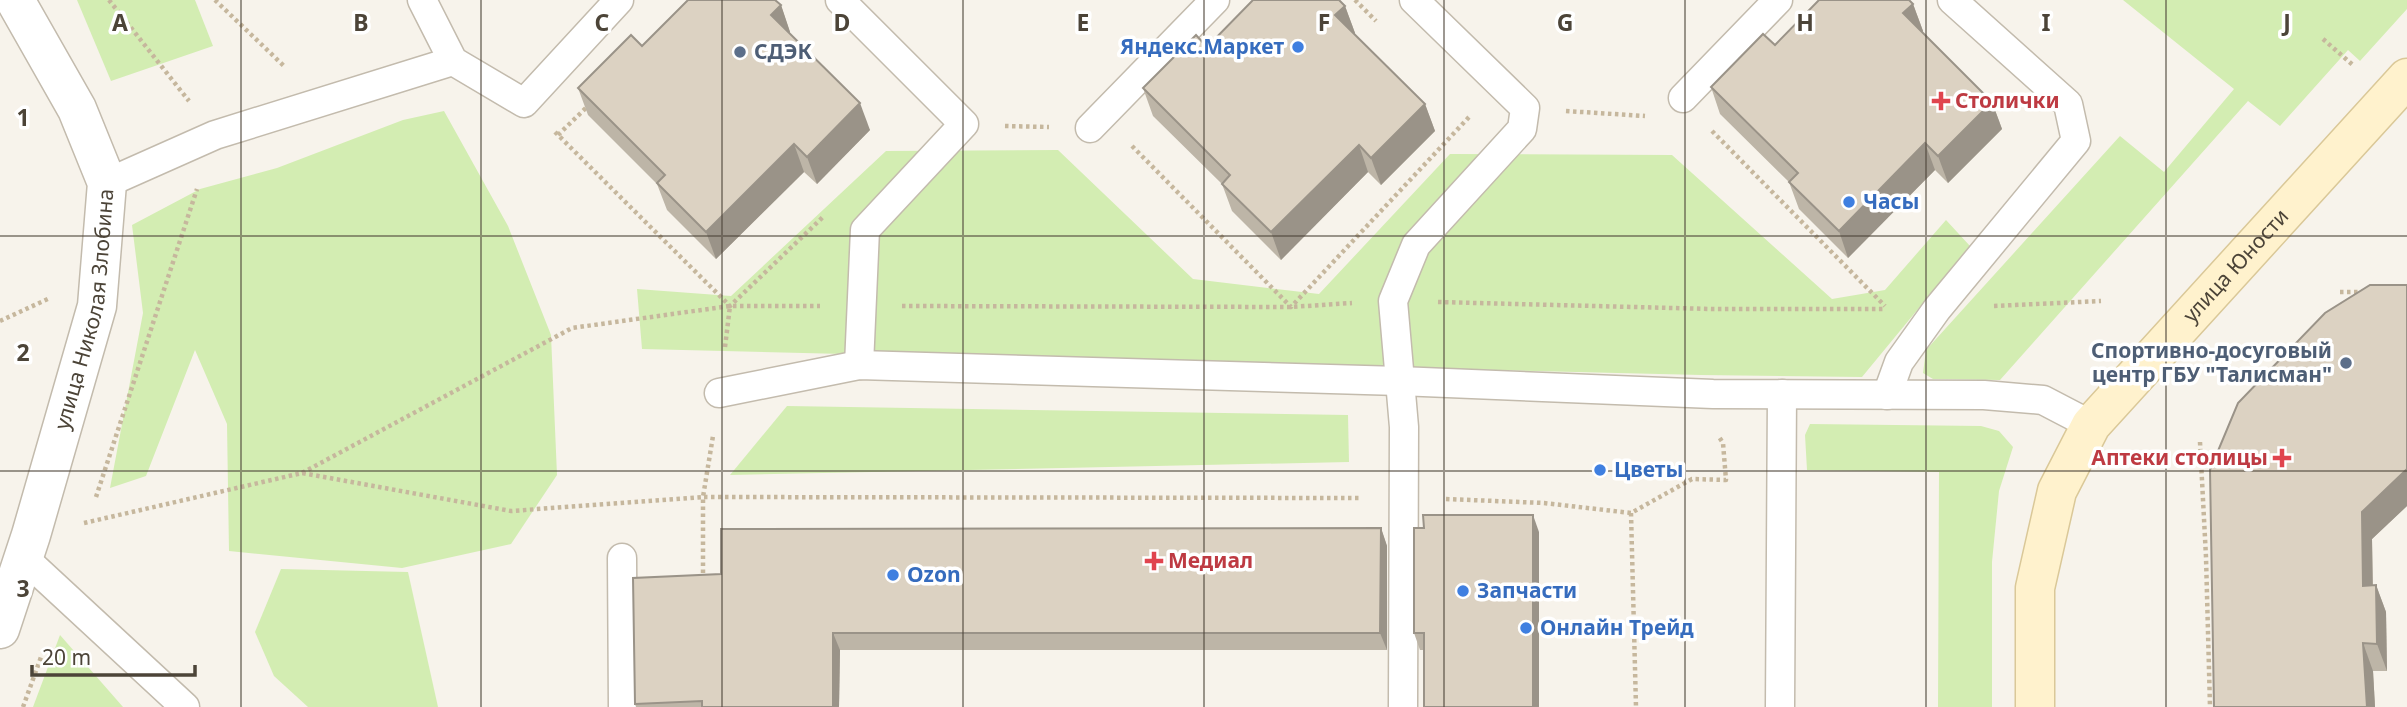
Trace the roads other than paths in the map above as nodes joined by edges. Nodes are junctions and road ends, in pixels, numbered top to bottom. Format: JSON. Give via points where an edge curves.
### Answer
{"nodes":[{"id":1,"x":15,"y":0,"type":"edge"},
{"id":2,"x":422,"y":0,"type":"edge"},
{"id":3,"x":619,"y":0,"type":"edge"},
{"id":4,"x":840,"y":0,"type":"edge"},
{"id":5,"x":1215,"y":0,"type":"edge"},
{"id":6,"x":1414,"y":0,"type":"edge"},
{"id":7,"x":1778,"y":0,"type":"edge"},
{"id":8,"x":1952,"y":0,"type":"edge"},
{"id":9,"x":453,"y":61,"type":"junction"},
{"id":10,"x":2407,"y":78,"type":"edge"},
{"id":11,"x":1683,"y":98,"type":"dead end"},
{"id":12,"x":1090,"y":128,"type":"dead end"},
{"id":13,"x":107,"y":183,"type":"junction"},
{"id":14,"x":859,"y":365,"type":"junction"},
{"id":15,"x":1399,"y":381,"type":"junction"},
{"id":16,"x":719,"y":393,"type":"road end"},
{"id":17,"x":1782,"y":394,"type":"junction"},
{"id":18,"x":1887,"y":395,"type":"junction"},
{"id":19,"x":2091,"y":425,"type":"junction"},
{"id":20,"x":24,"y":558,"type":"junction"},
{"id":21,"x":622,"y":558,"type":"dead end"},
{"id":22,"x":0,"y":629,"type":"edge"},
{"id":23,"x":185,"y":707,"type":"edge"},
{"id":24,"x":623,"y":707,"type":"edge"},
{"id":25,"x":1403,"y":707,"type":"edge"},
{"id":26,"x":1780,"y":707,"type":"edge"},
{"id":27,"x":2035,"y":707,"type":"edge"}],
"edges":[{"from":1,"to":13,"type":"street","name":"улица Николая Злобина","via":[[77,109]]},
{"from":2,"to":9,"type":"lane"},
{"from":3,"to":9,"type":"lane","via":[[524,103]]},
{"from":4,"to":14,"type":"lane","via":[[964,124],[865,230]]},
{"from":5,"to":12,"type":"lane"},
{"from":6,"to":15,"type":"lane","via":[[1525,108],[1522,129],[1416,245],[1393,301]]},
{"from":7,"to":11,"type":"lane"},
{"from":8,"to":18,"type":"lane","via":[[2068,104],[2076,141],[1937,309],[1899,362]]},
{"from":9,"to":13,"type":"lane","via":[[215,135]]},
{"from":10,"to":19,"type":"street","name":"улица Юности"},
{"from":13,"to":20,"type":"street","name":"улица Николая Злобина","via":[[97,306]]},
{"from":14,"to":15,"type":"lane"},
{"from":14,"to":16,"type":"lane"},
{"from":15,"to":17,"type":"lane"},
{"from":15,"to":25,"type":"lane","via":[[1404,427]]},
{"from":17,"to":18,"type":"lane"},
{"from":17,"to":26,"type":"lane"},
{"from":18,"to":19,"type":"lane","via":[[2043,400]]},
{"from":19,"to":27,"type":"street","name":"улица Юности","via":[[2057,491],[2035,588]]},
{"from":20,"to":22,"type":"street","name":"улица Николая Злобина"},
{"from":20,"to":23,"type":"lane"},
{"from":21,"to":24,"type":"lane"}]}
